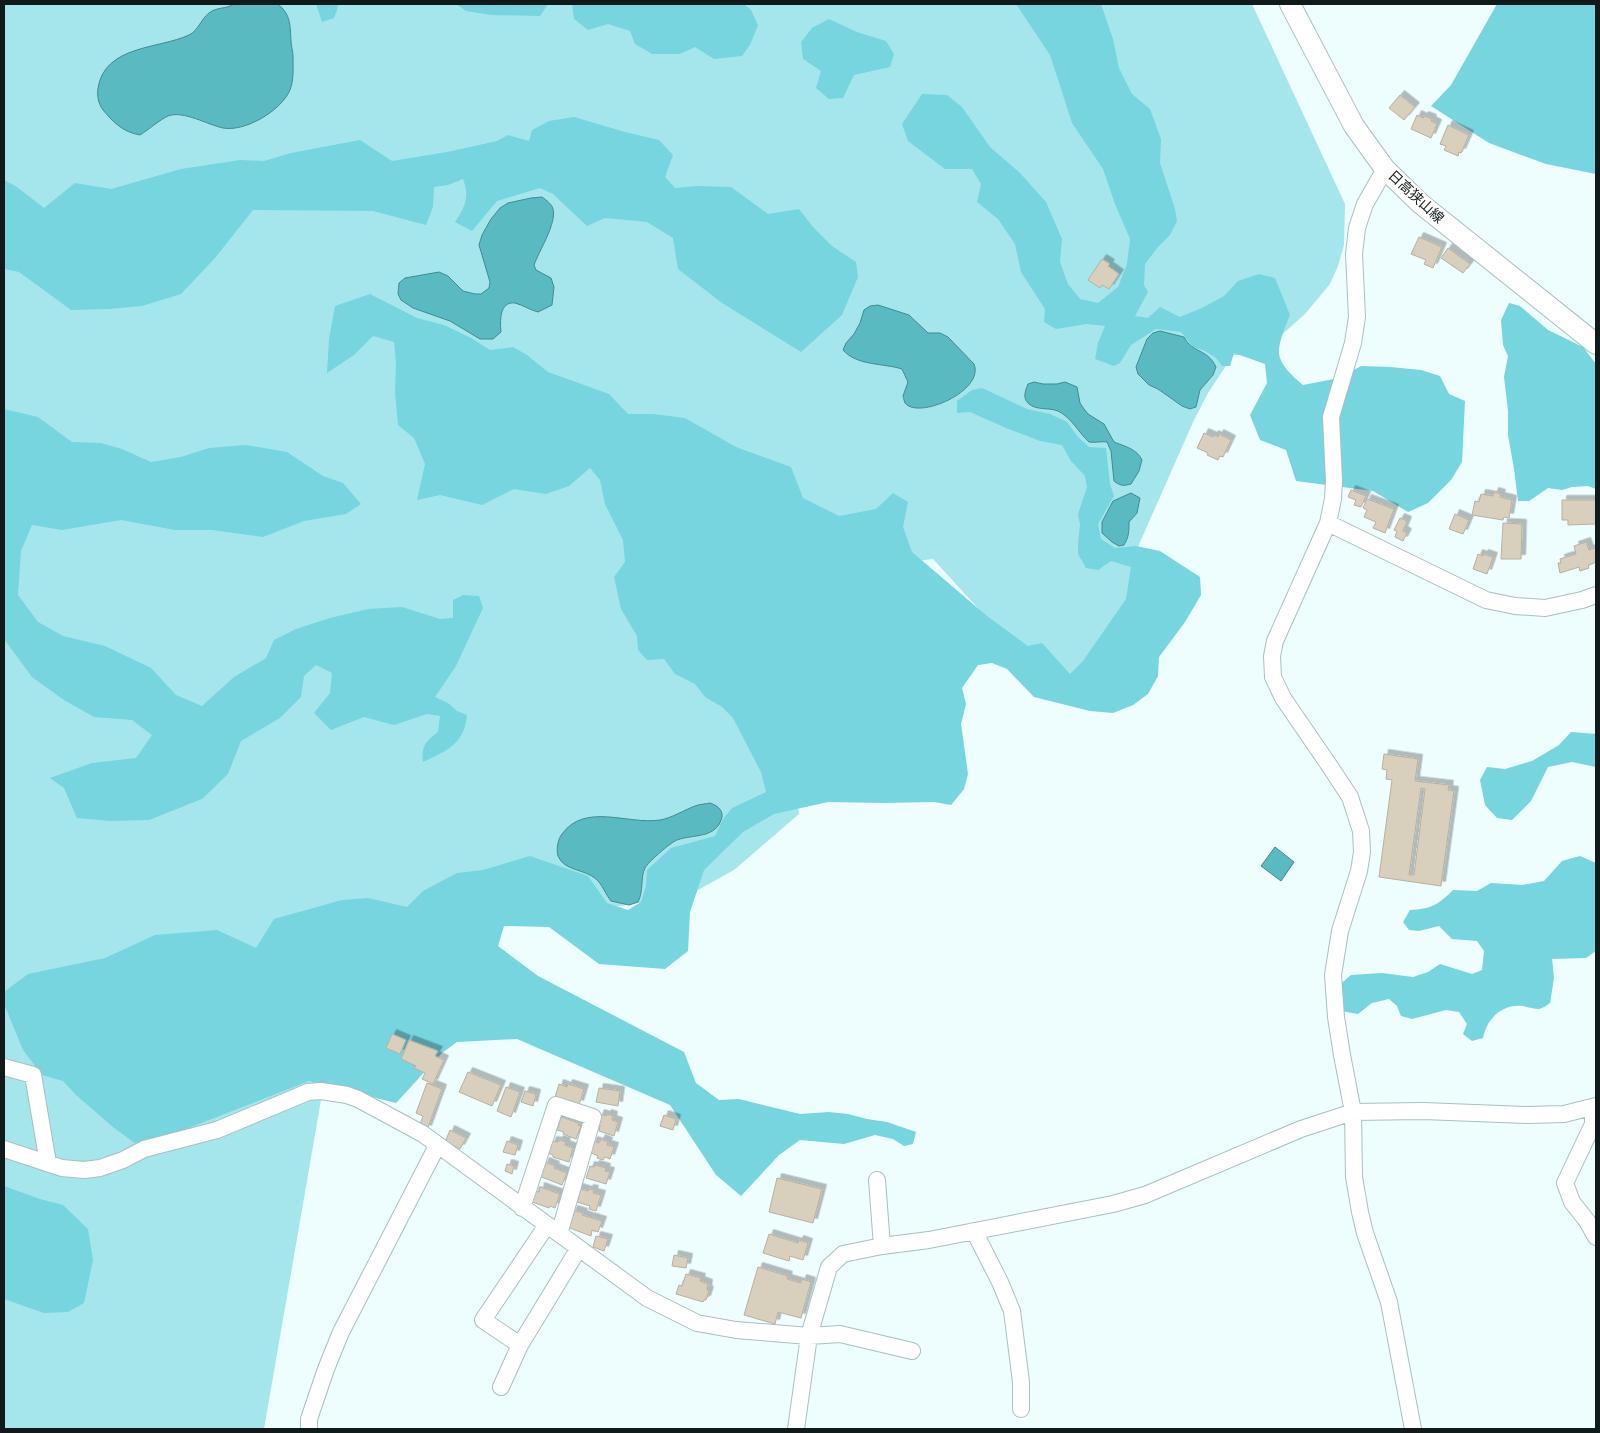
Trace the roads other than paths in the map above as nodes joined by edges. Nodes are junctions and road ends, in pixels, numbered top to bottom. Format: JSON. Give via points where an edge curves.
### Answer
{"nodes":[{"id":1,"x":1290,"y":4,"type":"edge"},
{"id":2,"x":1385,"y":169,"type":"junction"},
{"id":3,"x":1596,"y":344,"type":"edge"},
{"id":4,"x":1328,"y":523,"type":"junction"},
{"id":5,"x":1596,"y":595,"type":"edge"},
{"id":6,"x":4,"y":1067,"type":"edge"},
{"id":7,"x":1595,"y":1107,"type":"edge"},
{"id":8,"x":1354,"y":1112,"type":"junction"},
{"id":9,"x":436,"y":1146,"type":"junction"},
{"id":10,"x":4,"y":1149,"type":"edge"},
{"id":11,"x":48,"y":1163,"type":"junction"},
{"id":12,"x":877,"y":1180,"type":"dead end"},
{"id":13,"x":522,"y":1208,"type":"junction"},
{"id":14,"x":553,"y":1229,"type":"junction"},
{"id":15,"x":974,"y":1231,"type":"junction"},
{"id":16,"x":1596,"y":1237,"type":"edge"},
{"id":17,"x":882,"y":1246,"type":"junction"},
{"id":18,"x":579,"y":1248,"type":"junction"},
{"id":19,"x":809,"y":1336,"type":"junction"},
{"id":20,"x":520,"y":1345,"type":"junction"},
{"id":21,"x":912,"y":1351,"type":"dead end"},
{"id":22,"x":501,"y":1387,"type":"dead end"},
{"id":23,"x":1021,"y":1409,"type":"dead end"},
{"id":24,"x":309,"y":1429,"type":"edge"},
{"id":25,"x":796,"y":1429,"type":"edge"},
{"id":26,"x":1414,"y":1429,"type":"edge"}],
"edges":[{"from":1,"to":2,"type":"main road","name":"日高狭山線","via":[[1354,126]]},
{"from":2,"to":3,"type":"main road","name":"日高狭山線","via":[[1428,210]]},
{"from":2,"to":4,"type":"street","via":[[1365,204],[1357,228],[1354,254],[1357,317],[1353,343],[1331,417],[1334,482]]},
{"from":4,"to":5,"type":"street","via":[[1486,600],[1545,608]]},
{"from":4,"to":8,"type":"street","via":[[1275,641],[1273,676],[1283,698],[1350,797],[1362,831],[1359,871],[1340,931],[1333,975],[1340,1045]]},
{"from":6,"to":11,"type":"street","via":[[33,1075]]},
{"from":7,"to":8,"type":"street","via":[[1564,1114],[1537,1115]]},
{"from":7,"to":16,"type":"street","via":[[1593,1124],[1565,1183],[1572,1202]]},
{"from":8,"to":15,"type":"street","via":[[1301,1129],[1145,1195]]},
{"from":8,"to":26,"type":"street","via":[[1354,1176],[1360,1212],[1389,1302]]},
{"from":9,"to":11,"type":"street","via":[[423,1134],[358,1099],[321,1091],[294,1097],[217,1130],[144,1149],[100,1168],[71,1170]]},
{"from":9,"to":13,"type":"street"},
{"from":9,"to":24,"type":"street","via":[[341,1332],[309,1419]]},
{"from":10,"to":11,"type":"street"},
{"from":12,"to":17,"type":"street"},
{"from":13,"to":14,"type":"street"},
{"from":13,"to":14,"type":"street","via":[[556,1105],[593,1118]]},
{"from":14,"to":18,"type":"street"},
{"from":14,"to":20,"type":"street","via":[[483,1320]]},
{"from":15,"to":17,"type":"street"},
{"from":15,"to":23,"type":"street","via":[[1012,1311]]},
{"from":17,"to":19,"type":"street","via":[[843,1254],[828,1267]]},
{"from":18,"to":19,"type":"street","via":[[648,1298],[697,1323]]},
{"from":18,"to":20,"type":"street"},
{"from":19,"to":21,"type":"street","via":[[840,1334]]},
{"from":19,"to":25,"type":"street"},
{"from":20,"to":22,"type":"street"}]}
